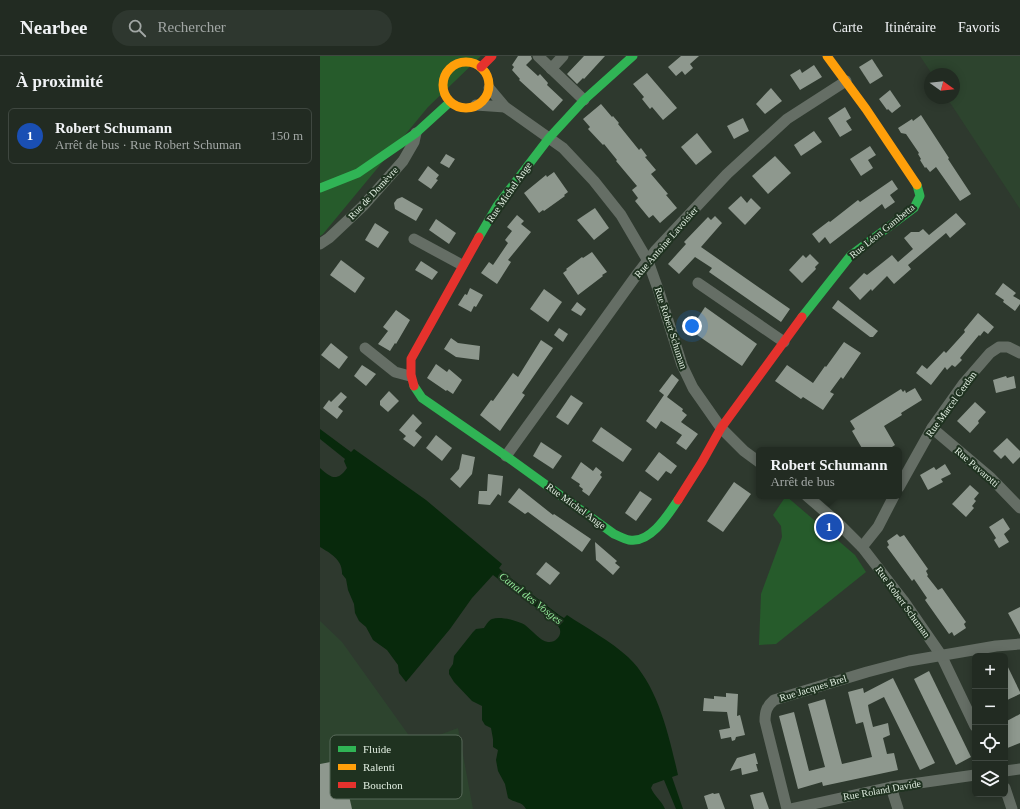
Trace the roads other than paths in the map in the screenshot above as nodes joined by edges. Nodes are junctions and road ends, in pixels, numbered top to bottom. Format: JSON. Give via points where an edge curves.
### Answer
{"nodes":[{"id":1,"x":492,"y":56,"type":"edge"},
{"id":2,"x":538,"y":56,"type":"edge"},
{"id":3,"x":563,"y":56,"type":"edge"},
{"id":4,"x":633,"y":56,"type":"edge"},
{"id":5,"x":827,"y":56,"type":"edge"},
{"id":6,"x":481,"y":67,"type":"junction"},
{"id":7,"x":551,"y":69,"type":"junction"},
{"id":8,"x":846,"y":81,"type":"junction"},
{"id":9,"x":489,"y":88,"type":"junction"},
{"id":10,"x":584,"y":100,"type":"junction"},
{"id":11,"x":450,"y":102,"type":"junction"},
{"id":12,"x":476,"y":105,"type":"junction"},
{"id":13,"x":505,"y":107,"type":"junction"},
{"id":14,"x":416,"y":133,"type":"junction"},
{"id":15,"x":548,"y":138,"type":"junction"},
{"id":16,"x":320,"y":188,"type":"edge"},
{"id":17,"x":414,"y":240,"type":"dead end"},
{"id":18,"x":320,"y":244,"type":"edge"},
{"id":19,"x":648,"y":261,"type":"junction"},
{"id":20,"x":462,"y":265,"type":"junction"},
{"id":21,"x":698,"y":283,"type":"dead end"},
{"id":22,"x":784,"y":342,"type":"junction"},
{"id":23,"x":365,"y":348,"type":"dead end"},
{"id":24,"x":1020,"y":353,"type":"edge"},
{"id":25,"x":410,"y":376,"type":"junction"},
{"id":26,"x":721,"y":428,"type":"junction"},
{"id":27,"x":932,"y":428,"type":"junction"},
{"id":28,"x":506,"y":456,"type":"junction"},
{"id":29,"x":756,"y":460,"type":"edge"},
{"id":30,"x":902,"y":482,"type":"edge"},
{"id":31,"x":810,"y":499,"type":"edge"},
{"id":32,"x":892,"y":499,"type":"edge"},
{"id":33,"x":1020,"y":508,"type":"edge"},
{"id":34,"x":862,"y":547,"type":"junction"},
{"id":35,"x":1020,"y":644,"type":"edge"},
{"id":36,"x":941,"y":655,"type":"junction"},
{"id":37,"x":975,"y":725,"type":"edge"},
{"id":38,"x":1020,"y":769,"type":"edge"},
{"id":39,"x":1008,"y":771,"type":"edge"},
{"id":40,"x":972,"y":775,"type":"edge"},
{"id":41,"x":891,"y":787,"type":"junction"},
{"id":42,"x":1008,"y":797,"type":"edge"},
{"id":43,"x":789,"y":809,"type":"edge"},
{"id":44,"x":898,"y":809,"type":"edge"},
{"id":45,"x":1012,"y":809,"type":"edge"}],
"edges":[{"from":1,"to":6,"type":"street"},
{"from":2,"to":7,"type":"street"},
{"from":3,"to":7,"type":"street"},
{"from":4,"to":10,"type":"street"},
{"from":5,"to":8,"type":"street","name":"Rue Léon Gambetta"},
{"from":6,"to":9,"type":"street","via":[[489,80]]},
{"from":6,"to":11,"type":"street","via":[[467,61],[459,62],[446,72],[443,88]]},
{"from":7,"to":10,"type":"street"},
{"from":8,"to":19,"type":"street","name":"Rue Antoine Lavoisier","via":[[786,119],[727,174]]},
{"from":8,"to":22,"type":"street","name":"Rue Léon Gambetta","via":[[886,138],[920,195],[914,208],[851,255]]},
{"from":9,"to":12,"type":"street","via":[[483,101]]},
{"from":9,"to":13,"type":"street","name":"Rue Robert Schuman"},
{"from":10,"to":15,"type":"street"},
{"from":11,"to":12,"type":"street","via":[[463,108]]},
{"from":11,"to":14,"type":"street","name":"Rue de Domèvre"},
{"from":12,"to":13,"type":"street"},
{"from":13,"to":15,"type":"street","name":"Rue Robert Schuman"},
{"from":14,"to":16,"type":"street","name":"Rue de Domèvre","via":[[358,173]]},
{"from":14,"to":18,"type":"street","name":"Rue de Domèvre","via":[[403,161],[363,206]]},
{"from":15,"to":19,"type":"street","name":"Rue Robert Schuman","via":[[563,148],[594,181],[621,215]]},
{"from":15,"to":20,"type":"street","name":"Rue Michel Ange","via":[[496,206]]},
{"from":17,"to":20,"type":"street"},
{"from":19,"to":26,"type":"street","name":"Rue Robert Schuman","via":[[692,388]]},
{"from":19,"to":28,"type":"street","name":"Rue Antoine Lavoisier"},
{"from":20,"to":25,"type":"street","name":"Rue Michel Ange","via":[[411,359]]},
{"from":21,"to":22,"type":"street"},
{"from":22,"to":26,"type":"street","name":"Rue Léon Gambetta"},
{"from":23,"to":25,"type":"street","via":[[395,372]]},
{"from":24,"to":27,"type":"street","name":"Rue Marcel Cerdan","via":[[1008,347],[999,347],[990,353],[964,383]]},
{"from":25,"to":28,"type":"street","name":"Rue Michel Ange","via":[[414,388],[422,398]]},
{"from":26,"to":28,"type":"street","name":"Rue Michel Ange","via":[[665,519],[645,538],[630,540],[614,534]]},
{"from":26,"to":29,"type":"street","name":"Rue Robert Schuman"},
{"from":27,"to":30,"type":"street","name":"Rue Marcel Cerdan"},
{"from":27,"to":33,"type":"street","name":"Rue Pavarotti","via":[[991,478]]},
{"from":31,"to":34,"type":"street","name":"Rue Robert Schuman"},
{"from":32,"to":34,"type":"street","via":[[878,527]]},
{"from":34,"to":36,"type":"street","name":"Rue Robert Schuman"},
{"from":35,"to":36,"type":"street"},
{"from":36,"to":37,"type":"street","name":"Rue Robert Schuman"},
{"from":36,"to":43,"type":"street","name":"Rue Jacques Brel","via":[[840,679],[786,695],[768,705],[765,721]]},
{"from":38,"to":39,"type":"street"},
{"from":40,"to":41,"type":"street","name":"Rue Roland Davide"},
{"from":41,"to":43,"type":"street","name":"Rue Roland Davide"},
{"from":41,"to":44,"type":"street"},
{"from":42,"to":45,"type":"street"}]}
